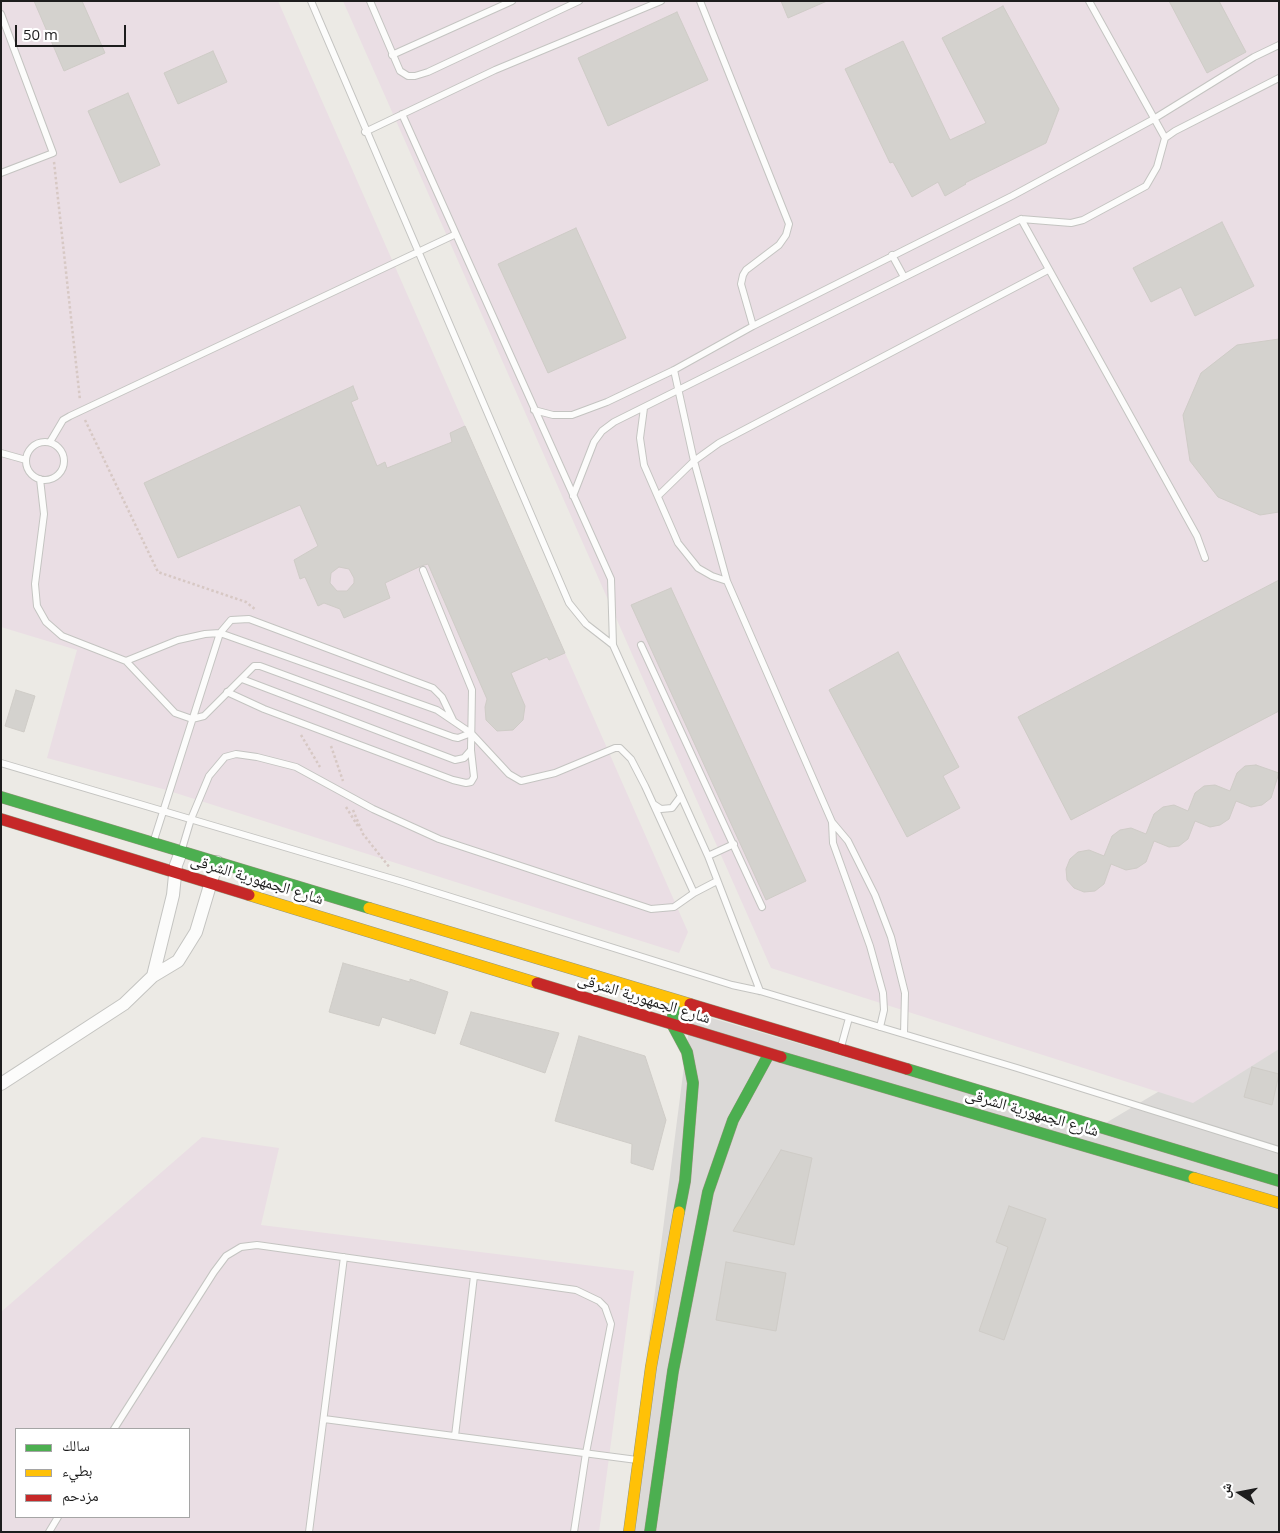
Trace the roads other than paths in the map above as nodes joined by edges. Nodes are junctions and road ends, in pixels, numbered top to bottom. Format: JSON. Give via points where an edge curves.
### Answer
{"nodes":[{"id":1,"x":311,"y":1,"type":"edge"},
{"id":2,"x":370,"y":1,"type":"edge"},
{"id":3,"x":512,"y":1,"type":"edge"},
{"id":4,"x":579,"y":1,"type":"edge"},
{"id":5,"x":661,"y":1,"type":"edge"},
{"id":6,"x":700,"y":1,"type":"edge"},
{"id":7,"x":1089,"y":1,"type":"edge"},
{"id":8,"x":1,"y":14,"type":"edge"},
{"id":9,"x":1279,"y":45,"type":"edge"},
{"id":10,"x":392,"y":55,"type":"junction"},
{"id":11,"x":1279,"y":78,"type":"edge"},
{"id":12,"x":402,"y":114,"type":"junction"},
{"id":13,"x":1152,"y":120,"type":"junction"},
{"id":14,"x":365,"y":132,"type":"junction"},
{"id":15,"x":1164,"y":138,"type":"junction"},
{"id":16,"x":1,"y":173,"type":"edge"},
{"id":17,"x":1021,"y":219,"type":"junction"},
{"id":18,"x":454,"y":235,"type":"junction"},
{"id":19,"x":418,"y":253,"type":"junction"},
{"id":20,"x":892,"y":255,"type":"junction"},
{"id":21,"x":1048,"y":270,"type":"junction"},
{"id":22,"x":904,"y":277,"type":"junction"},
{"id":23,"x":752,"y":326,"type":"junction"},
{"id":24,"x":674,"y":370,"type":"junction"},
{"id":25,"x":678,"y":390,"type":"junction"},
{"id":26,"x":644,"y":408,"type":"junction"},
{"id":27,"x":534,"y":410,"type":"junction"},
{"id":28,"x":50,"y":442,"type":"junction"},
{"id":29,"x":1,"y":453,"type":"edge"},
{"id":30,"x":26,"y":460,"type":"junction"},
{"id":31,"x":694,"y":461,"type":"junction"},
{"id":32,"x":40,"y":479,"type":"junction"},
{"id":33,"x":573,"y":496,"type":"junction"},
{"id":34,"x":658,"y":496,"type":"junction"},
{"id":35,"x":1205,"y":558,"type":"dead end"},
{"id":36,"x":423,"y":570,"type":"dead end"},
{"id":37,"x":727,"y":582,"type":"junction"},
{"id":38,"x":220,"y":633,"type":"junction"},
{"id":39,"x":613,"y":645,"type":"junction"},
{"id":40,"x":641,"y":645,"type":"dead end"},
{"id":41,"x":126,"y":661,"type":"junction"},
{"id":42,"x":242,"y":679,"type":"junction"},
{"id":43,"x":227,"y":692,"type":"junction"},
{"id":44,"x":192,"y":718,"type":"junction"},
{"id":45,"x":453,"y":721,"type":"junction"},
{"id":46,"x":471,"y":733,"type":"junction"},
{"id":47,"x":471,"y":750,"type":"junction"},
{"id":48,"x":1,"y":763,"type":"edge"},
{"id":49,"x":681,"y":796,"type":"junction"},
{"id":50,"x":1,"y":797,"type":"edge"},
{"id":51,"x":654,"y":805,"type":"junction"},
{"id":52,"x":162,"y":811,"type":"junction"},
{"id":53,"x":1,"y":819,"type":"edge"},
{"id":54,"x":190,"y":819,"type":"junction"},
{"id":55,"x":832,"y":822,"type":"junction"},
{"id":56,"x":153,"y":843,"type":"junction"},
{"id":57,"x":734,"y":844,"type":"junction"},
{"id":58,"x":181,"y":852,"type":"junction"},
{"id":59,"x":708,"y":856,"type":"junction"},
{"id":60,"x":217,"y":862,"type":"junction"},
{"id":61,"x":176,"y":872,"type":"junction"},
{"id":62,"x":717,"y":881,"type":"junction"},
{"id":63,"x":211,"y":883,"type":"junction"},
{"id":64,"x":694,"y":893,"type":"junction"},
{"id":65,"x":762,"y":906,"type":"dead end"},
{"id":66,"x":153,"y":976,"type":"junction"},
{"id":67,"x":760,"y":991,"type":"junction"},
{"id":68,"x":675,"y":1000,"type":"junction"},
{"id":69,"x":849,"y":1018,"type":"junction"},
{"id":70,"x":672,"y":1024,"type":"junction"},
{"id":71,"x":880,"y":1027,"type":"junction"},
{"id":72,"x":904,"y":1034,"type":"junction"},
{"id":73,"x":825,"y":1044,"type":"junction"},
{"id":74,"x":840,"y":1048,"type":"junction"},
{"id":75,"x":769,"y":1054,"type":"junction"},
{"id":76,"x":817,"y":1068,"type":"junction"},
{"id":77,"x":1,"y":1084,"type":"edge"},
{"id":78,"x":1279,"y":1150,"type":"edge"},
{"id":79,"x":1279,"y":1181,"type":"edge"},
{"id":80,"x":1279,"y":1203,"type":"edge"},
{"id":81,"x":344,"y":1257,"type":"junction"},
{"id":82,"x":474,"y":1276,"type":"junction"},
{"id":83,"x":651,"y":1367,"type":"junction"},
{"id":84,"x":673,"y":1371,"type":"junction"},
{"id":85,"x":324,"y":1419,"type":"junction"},
{"id":86,"x":115,"y":1428,"type":"edge"},
{"id":87,"x":455,"y":1436,"type":"junction"},
{"id":88,"x":586,"y":1453,"type":"junction"},
{"id":89,"x":638,"y":1460,"type":"junction"},
{"id":90,"x":57,"y":1518,"type":"edge"},
{"id":91,"x":49,"y":1532,"type":"edge"},
{"id":92,"x":309,"y":1532,"type":"edge"},
{"id":93,"x":574,"y":1532,"type":"edge"},
{"id":94,"x":629,"y":1532,"type":"edge"},
{"id":95,"x":650,"y":1532,"type":"edge"}],
"edges":[{"from":1,"to":14,"type":"lane"},
{"from":2,"to":10,"type":"lane"},
{"from":3,"to":10,"type":"lane"},
{"from":4,"to":10,"type":"lane","via":[[415,76],[400,71]]},
{"from":5,"to":12,"type":"lane","via":[[494,70]]},
{"from":6,"to":23,"type":"lane","via":[[789,224],[779,245],[743,275],[741,284]]},
{"from":7,"to":13,"type":"lane"},
{"from":8,"to":16,"type":"lane","via":[[53,153]]},
{"from":9,"to":13,"type":"lane"},
{"from":11,"to":15,"type":"lane"},
{"from":12,"to":14,"type":"lane"},
{"from":12,"to":18,"type":"lane"},
{"from":13,"to":15,"type":"lane"},
{"from":13,"to":20,"type":"lane","via":[[1012,196]]},
{"from":14,"to":19,"type":"lane"},
{"from":15,"to":17,"type":"lane","via":[[1153,178],[1146,186],[1083,220],[1071,223]]},
{"from":17,"to":21,"type":"lane"},
{"from":17,"to":22,"type":"lane"},
{"from":18,"to":19,"type":"lane"},
{"from":18,"to":27,"type":"lane"},
{"from":19,"to":28,"type":"lane","via":[[70,416],[58,427]]},
{"from":19,"to":39,"type":"lane","via":[[569,602],[586,624]]},
{"from":20,"to":22,"type":"lane"},
{"from":20,"to":23,"type":"lane"},
{"from":21,"to":31,"type":"lane","via":[[741,430]]},
{"from":21,"to":35,"type":"lane","via":[[1197,536]]},
{"from":22,"to":25,"type":"lane"},
{"from":23,"to":24,"type":"lane"},
{"from":24,"to":25,"type":"lane"},
{"from":24,"to":27,"type":"lane","via":[[572,415]]},
{"from":25,"to":26,"type":"lane"},
{"from":25,"to":31,"type":"lane"},
{"from":26,"to":33,"type":"lane","via":[[602,431],[594,442]]},
{"from":26,"to":34,"type":"lane","via":[[641,451]]},
{"from":27,"to":33,"type":"lane"},
{"from":28,"to":30,"type":"lane","via":[[33,445]]},
{"from":28,"to":32,"type":"lane","via":[[62,453],[61,470],[56,476]]},
{"from":29,"to":30,"type":"lane"},
{"from":30,"to":32,"type":"lane","via":[[32,475]]},
{"from":31,"to":34,"type":"lane"},
{"from":31,"to":37,"type":"lane"},
{"from":32,"to":41,"type":"lane","via":[[44,514],[35,577],[37,606],[46,622],[62,636]]},
{"from":33,"to":39,"type":"lane","via":[[611,579]]},
{"from":34,"to":37,"type":"lane","via":[[687,557],[698,568]]},
{"from":36,"to":46,"type":"lane","via":[[469,682],[473,700]]},
{"from":37,"to":55,"type":"lane"},
{"from":38,"to":41,"type":"lane","via":[[178,640]]},
{"from":38,"to":44,"type":"lane"},
{"from":38,"to":45,"type":"lane","via":[[437,710]]},
{"from":38,"to":45,"type":"lane","via":[[231,620],[249,619],[433,688],[442,697]]},
{"from":39,"to":49,"type":"lane"},
{"from":40,"to":57,"type":"lane"},
{"from":41,"to":44,"type":"lane","via":[[175,713]]},
{"from":42,"to":43,"type":"lane"},
{"from":42,"to":46,"type":"lane","via":[[254,666],[260,666],[453,737]]},
{"from":42,"to":47,"type":"lane","via":[[455,760],[464,758]]},
{"from":43,"to":44,"type":"lane","via":[[204,716]]},
{"from":43,"to":47,"type":"lane","via":[[453,780],[471,782],[474,777]]},
{"from":44,"to":52,"type":"lane"},
{"from":45,"to":46,"type":"lane"},
{"from":46,"to":47,"type":"lane"},
{"from":46,"to":51,"type":"lane","via":[[509,774],[521,781],[555,773],[620,748],[631,759]]},
{"from":48,"to":52,"type":"lane"},
{"from":49,"to":51,"type":"lane","via":[[672,808],[661,809]]},
{"from":49,"to":59,"type":"lane"},
{"from":50,"to":56,"type":"main road","name":"شارع الجمهورية الشرقى"},
{"from":51,"to":64,"type":"lane"},
{"from":52,"to":54,"type":"lane"},
{"from":52,"to":56,"type":"lane"},
{"from":53,"to":61,"type":"main road","name":"شارع الجمهورية الشرقى"},
{"from":54,"to":58,"type":"lane"},
{"from":54,"to":64,"type":"lane","via":[[209,776],[225,757],[236,754],[257,757],[296,767],[373,809],[438,839],[651,909],[674,907]]},
{"from":54,"to":67,"type":"lane"},
{"from":55,"to":71,"type":"lane","via":[[833,843],[870,946],[883,993]]},
{"from":55,"to":72,"type":"lane","via":[[848,840],[891,937],[904,993]]},
{"from":56,"to":58,"type":"main road","name":"شارع الجمهورية الشرقى"},
{"from":57,"to":59,"type":"lane"},
{"from":57,"to":65,"type":"lane"},
{"from":58,"to":60,"type":"main road","name":"شارع الجمهورية الشرقى"},
{"from":58,"to":61,"type":"street"},
{"from":59,"to":62,"type":"lane"},
{"from":60,"to":63,"type":"street"},
{"from":60,"to":68,"type":"main road","name":"شارع الجمهورية الشرقى"},
{"from":61,"to":63,"type":"main road","name":"شارع الجمهورية الشرقى"},
{"from":61,"to":66,"type":"street"},
{"from":62,"to":64,"type":"lane"},
{"from":62,"to":67,"type":"lane"},
{"from":63,"to":66,"type":"street","via":[[188,948],[178,961]]},
{"from":63,"to":70,"type":"main road","name":"شارع الجمهورية الشرقى"},
{"from":66,"to":77,"type":"street","via":[[124,1004]]},
{"from":67,"to":69,"type":"lane"},
{"from":68,"to":70,"type":"main road"},
{"from":68,"to":73,"type":"main road","name":"شارع الجمهورية الشرقى"},
{"from":69,"to":71,"type":"lane"},
{"from":69,"to":74,"type":"lane"},
{"from":70,"to":75,"type":"main road","name":"شارع الجمهورية الشرقى"},
{"from":70,"to":83,"type":"main road","via":[[687,1052],[691,1070],[691,1122],[685,1180]]},
{"from":71,"to":72,"type":"lane"},
{"from":72,"to":78,"type":"lane"},
{"from":73,"to":74,"type":"main road","name":"شارع الجمهورية الشرقى"},
{"from":73,"to":76,"type":"main road"},
{"from":74,"to":79,"type":"main road","name":"شارع الجمهورية الشرقى"},
{"from":75,"to":76,"type":"main road","name":"شارع الجمهورية الشرقى"},
{"from":75,"to":84,"type":"main road","via":[[733,1120],[711,1183]]},
{"from":76,"to":80,"type":"main road","name":"شارع الجمهورية الشرقى"},
{"from":81,"to":82,"type":"lane"},
{"from":81,"to":85,"type":"lane"},
{"from":81,"to":86,"type":"lane","via":[[257,1245],[234,1250],[214,1272]]},
{"from":82,"to":87,"type":"lane"},
{"from":82,"to":88,"type":"lane","via":[[576,1290],[605,1307],[611,1324]]},
{"from":83,"to":84,"type":"main road"},
{"from":83,"to":89,"type":"main road"},
{"from":84,"to":95,"type":"main road"},
{"from":85,"to":87,"type":"lane"},
{"from":85,"to":92,"type":"lane"},
{"from":87,"to":88,"type":"lane"},
{"from":88,"to":89,"type":"lane"},
{"from":88,"to":93,"type":"lane"},
{"from":89,"to":94,"type":"main road"},
{"from":90,"to":91,"type":"lane"}]}
